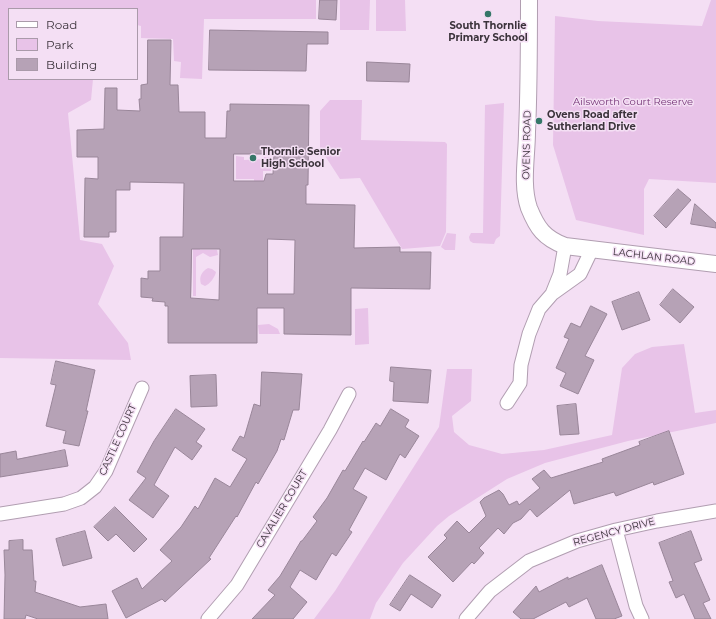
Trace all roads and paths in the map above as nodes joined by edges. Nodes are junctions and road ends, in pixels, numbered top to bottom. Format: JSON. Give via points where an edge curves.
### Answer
{"nodes":[{"id":1,"x":530,"y":0,"type":"edge"},
{"id":2,"x":565,"y":246,"type":"junction"},
{"id":3,"x":592,"y":249,"type":"junction"},
{"id":4,"x":716,"y":264,"type":"edge"},
{"id":5,"x":552,"y":294,"type":"junction"},
{"id":6,"x":142,"y":388,"type":"dead end"},
{"id":7,"x":349,"y":394,"type":"dead end"},
{"id":8,"x":506,"y":403,"type":"dead end"},
{"id":9,"x":716,"y":511,"type":"edge"},
{"id":10,"x":0,"y":514,"type":"edge"},
{"id":11,"x":616,"y":530,"type":"junction"},
{"id":12,"x":208,"y":619,"type":"edge"},
{"id":13,"x":466,"y":619,"type":"edge"},
{"id":14,"x":642,"y":619,"type":"edge"}],
"edges":[{"from":1,"to":2,"type":"street","name":"OVENS ROAD","via":[[525,180],[529,206],[538,227],[552,241]]},
{"from":2,"to":3,"type":"street","name":"LACHLAN ROAD"},
{"from":2,"to":5,"type":"street","via":[[560,274]]},
{"from":3,"to":4,"type":"street","name":"LACHLAN ROAD"},
{"from":3,"to":5,"type":"street","via":[[580,274]]},
{"from":5,"to":8,"type":"street","via":[[540,308],[528,334],[520,383]]},
{"from":6,"to":10,"type":"street","name":"CASTLE COURT","via":[[106,471],[96,487],[81,498],[64,504]]},
{"from":7,"to":12,"type":"street","name":"CAVALIER COURT","via":[[237,585]]},
{"from":9,"to":11,"type":"street","name":"REGENCY DRIVE"},
{"from":11,"to":13,"type":"street","name":"REGENCY DRIVE","via":[[577,541],[528,562],[490,591]]},
{"from":11,"to":14,"type":"street","via":[[636,606]]}]}
